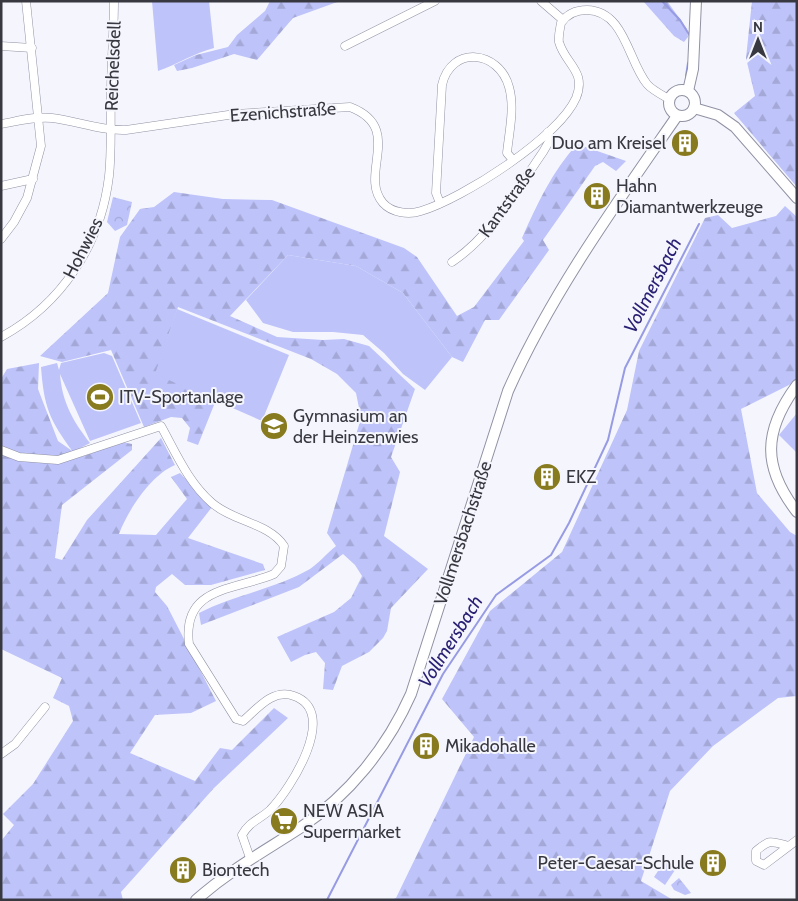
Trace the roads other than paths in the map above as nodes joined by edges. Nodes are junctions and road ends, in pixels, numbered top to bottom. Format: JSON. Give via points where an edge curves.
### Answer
{"nodes":[{"id":1,"x":26,"y":1,"type":"edge"},
{"id":2,"x":114,"y":1,"type":"edge"},
{"id":3,"x":435,"y":1,"type":"edge"},
{"id":4,"x":541,"y":1,"type":"edge"},
{"id":5,"x":696,"y":1,"type":"edge"},
{"id":6,"x":563,"y":20,"type":"junction"},
{"id":7,"x":1,"y":46,"type":"edge"},
{"id":8,"x":345,"y":46,"type":"dead end"},
{"id":9,"x":32,"y":48,"type":"junction"},
{"id":10,"x":688,"y":91,"type":"junction"},
{"id":11,"x":669,"y":99,"type":"junction"},
{"id":12,"x":694,"y":108,"type":"junction"},
{"id":13,"x":677,"y":116,"type":"junction"},
{"id":14,"x":38,"y":118,"type":"junction"},
{"id":15,"x":1,"y":124,"type":"edge"},
{"id":16,"x":111,"y":131,"type":"junction"},
{"id":17,"x":548,"y":132,"type":"junction"},
{"id":18,"x":513,"y":160,"type":"junction"},
{"id":19,"x":33,"y":179,"type":"junction"},
{"id":20,"x":1,"y":186,"type":"edge"},
{"id":21,"x":797,"y":198,"type":"edge"},
{"id":22,"x":440,"y":203,"type":"junction"},
{"id":23,"x":1,"y":238,"type":"edge"},
{"id":24,"x":452,"y":262,"type":"dead end"},
{"id":25,"x":1,"y":336,"type":"edge"},
{"id":26,"x":797,"y":385,"type":"edge"},
{"id":27,"x":1,"y":450,"type":"edge"},
{"id":28,"x":797,"y":512,"type":"edge"},
{"id":29,"x":45,"y":707,"type":"dead end"},
{"id":30,"x":1,"y":754,"type":"edge"},
{"id":31,"x":797,"y":840,"type":"edge"},
{"id":32,"x":788,"y":846,"type":"dead end"},
{"id":33,"x":250,"y":858,"type":"junction"},
{"id":34,"x":196,"y":900,"type":"edge"}],
"edges":[{"from":1,"to":9,"type":"street"},
{"from":2,"to":16,"type":"street","name":"Reichelsdell"},
{"from":3,"to":8,"type":"street"},
{"from":4,"to":6,"type":"street"},
{"from":5,"to":10,"type":"main road","via":[[694,69]]},
{"from":6,"to":11,"type":"street","via":[[581,10],[593,10],[605,16],[627,43],[648,85]]},
{"from":6,"to":17,"type":"street","name":"Ezenichstraße","via":[[559,42],[576,69],[578,89],[569,108]]},
{"from":7,"to":9,"type":"street"},
{"from":9,"to":14,"type":"street"},
{"from":10,"to":11,"type":"main road","via":[[675,92]]},
{"from":10,"to":12,"type":"main road","via":[[694,97]]},
{"from":11,"to":13,"type":"main road","via":[[669,108]]},
{"from":12,"to":13,"type":"main road","via":[[688,115]]},
{"from":12,"to":21,"type":"main road","via":[[718,115],[735,127]]},
{"from":13,"to":33,"type":"main road","name":"Vollmersbachstraße","via":[[590,246],[526,350],[508,391],[414,686],[394,728],[360,775],[336,799],[300,828]]},
{"from":14,"to":15,"type":"street"},
{"from":14,"to":16,"type":"street","via":[[70,121]]},
{"from":14,"to":19,"type":"street","via":[[41,146]]},
{"from":16,"to":22,"type":"street","name":"Ezenichstraße","via":[[235,114],[350,107],[367,115],[376,132],[376,180],[378,196],[383,203],[392,210],[405,213],[421,212]]},
{"from":16,"to":25,"type":"street","name":"Hohwies","via":[[106,194],[99,222],[84,256],[47,305]]},
{"from":17,"to":18,"type":"street","name":"Ezenichstraße"},
{"from":17,"to":24,"type":"street","name":"Kantstraße","via":[[550,140],[543,152],[487,233]]},
{"from":18,"to":22,"type":"street","name":"Ezenichstraße"},
{"from":18,"to":22,"type":"street","via":[[507,153],[512,102],[501,70],[488,59],[474,56],[461,59],[444,75],[442,85],[436,193]]},
{"from":19,"to":20,"type":"street"},
{"from":19,"to":23,"type":"street","via":[[21,210]]},
{"from":26,"to":28,"type":"main road","via":[[775,421],[772,468],[781,492]]},
{"from":27,"to":33,"type":"street","via":[[18,457],[58,460],[161,426],[184,470],[213,504],[242,522],[266,529],[284,546],[282,566],[274,574],[207,596],[191,611],[188,632],[189,644],[236,719],[243,722],[270,697],[281,694],[303,700],[313,716],[313,732],[295,776],[270,810],[248,824],[242,835]]},
{"from":29,"to":30,"type":"street","via":[[15,744]]},
{"from":31,"to":32,"type":"street"},
{"from":33,"to":34,"type":"main road","name":"Vollmersbachstraße"}]}
